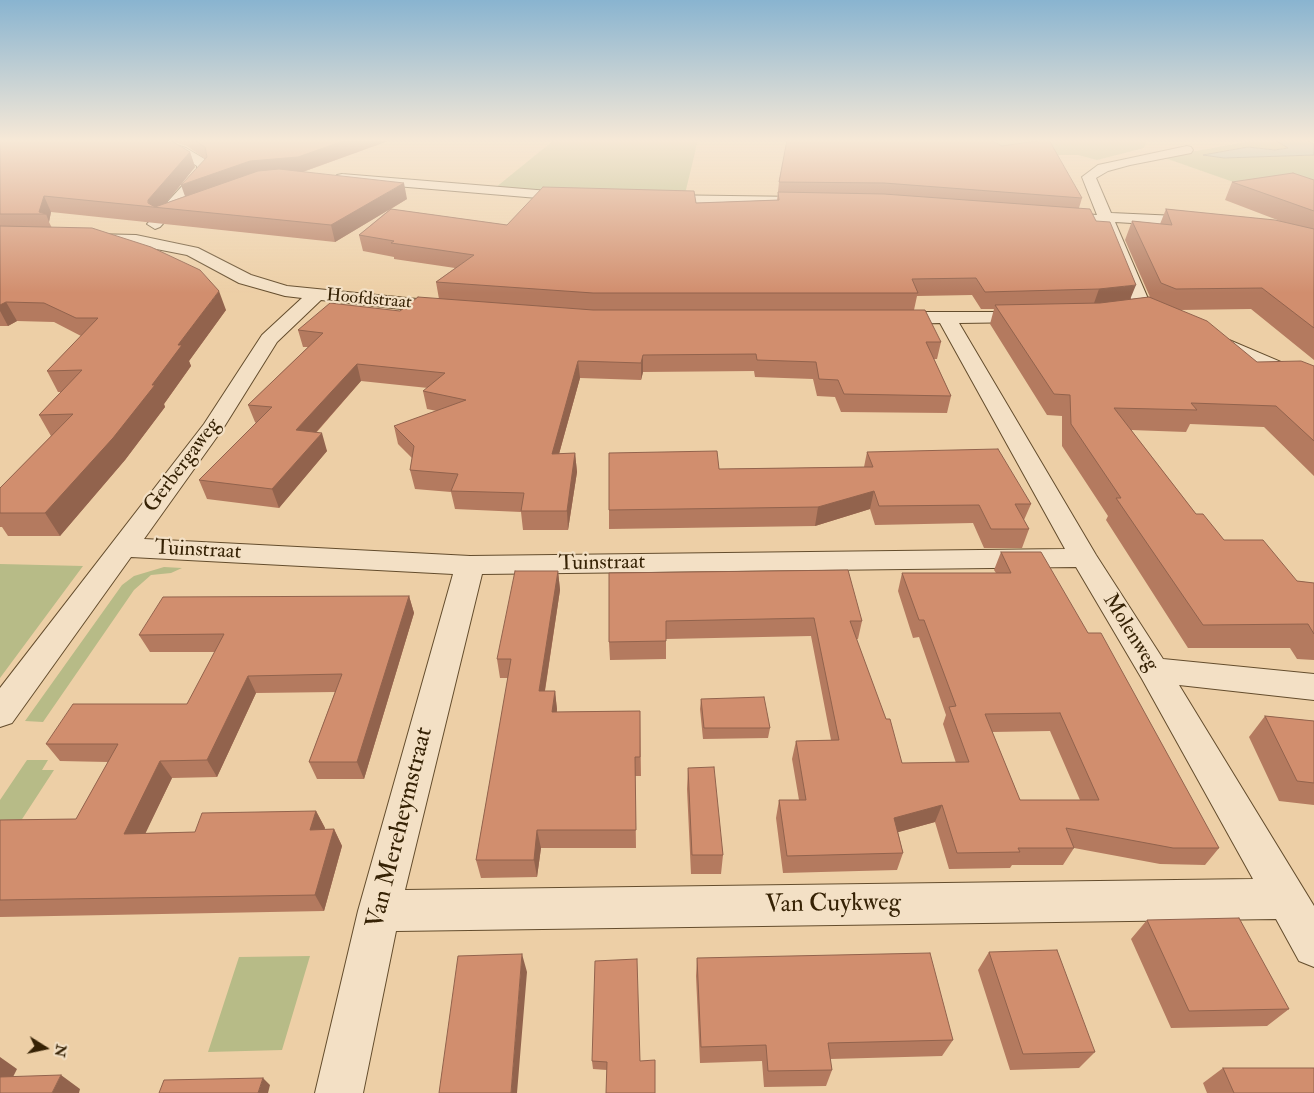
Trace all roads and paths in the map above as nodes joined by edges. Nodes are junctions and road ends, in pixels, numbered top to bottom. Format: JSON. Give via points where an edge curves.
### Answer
{"nodes":[{"id":1,"x":187,"y":191,"type":"edge"},
{"id":2,"x":505,"y":191,"type":"edge"},
{"id":3,"x":1095,"y":191,"type":"edge"},
{"id":4,"x":583,"y":197,"type":"edge"},
{"id":5,"x":642,"y":199,"type":"edge"},
{"id":6,"x":812,"y":201,"type":"edge"},
{"id":7,"x":190,"y":207,"type":"edge"},
{"id":8,"x":1042,"y":215,"type":"edge"},
{"id":9,"x":163,"y":218,"type":"junction"},
{"id":10,"x":1106,"y":218,"type":"junction"},
{"id":11,"x":1212,"y":223,"type":"edge"},
{"id":12,"x":78,"y":238,"type":"edge"},
{"id":13,"x":136,"y":240,"type":"junction"},
{"id":14,"x":316,"y":296,"type":"junction"},
{"id":15,"x":1143,"y":308,"type":"junction"},
{"id":16,"x":468,"y":309,"type":"edge"},
{"id":17,"x":1123,"y":310,"type":"edge"},
{"id":18,"x":1045,"y":315,"type":"edge"},
{"id":19,"x":1161,"y":316,"type":"edge"},
{"id":20,"x":870,"y":318,"type":"edge"},
{"id":21,"x":947,"y":318,"type":"junction"},
{"id":22,"x":1197,"y":332,"type":"edge"},
{"id":23,"x":1314,"y":384,"type":"edge"},
{"id":24,"x":122,"y":547,"type":"junction"},
{"id":25,"x":1084,"y":558,"type":"junction"},
{"id":26,"x":470,"y":565,"type":"junction"},
{"id":27,"x":1153,"y":670,"type":"junction"},
{"id":28,"x":1314,"y":687,"type":"edge"},
{"id":29,"x":0,"y":712,"type":"edge"},
{"id":30,"x":1286,"y":899,"type":"junction"},
{"id":31,"x":379,"y":911,"type":"junction"},
{"id":32,"x":1314,"y":946,"type":"edge"},
{"id":33,"x":339,"y":1093,"type":"edge"}],
"edges":[{"from":1,"to":9,"type":"street"},
{"from":2,"to":4,"type":"street"},
{"from":3,"to":10,"type":"street"},
{"from":5,"to":6,"type":"street"},
{"from":7,"to":9,"type":"street"},
{"from":8,"to":10,"type":"street"},
{"from":9,"to":13,"type":"street"},
{"from":10,"to":11,"type":"street"},
{"from":10,"to":15,"type":"street"},
{"from":12,"to":13,"type":"street","name":"Hoofdstraat"},
{"from":13,"to":14,"type":"street","name":"Hoofdstraat","via":[[192,251],[245,279]]},
{"from":14,"to":16,"type":"street","name":"Hoofdstraat"},
{"from":14,"to":24,"type":"street","name":"Gerbergaweg","via":[[268,339],[213,426]]},
{"from":15,"to":17,"type":"street"},
{"from":15,"to":19,"type":"street"},
{"from":18,"to":21,"type":"street"},
{"from":20,"to":21,"type":"street"},
{"from":21,"to":25,"type":"street","name":"Molenweg"},
{"from":22,"to":23,"type":"street"},
{"from":24,"to":26,"type":"street","name":"Tuinstraat"},
{"from":24,"to":29,"type":"street","name":"Gerbergaweg"},
{"from":25,"to":26,"type":"street","name":"Tuinstraat"},
{"from":25,"to":27,"type":"street","name":"Molenweg"},
{"from":26,"to":31,"type":"street","name":"Van Mereheymstraat"},
{"from":27,"to":28,"type":"street"},
{"from":27,"to":30,"type":"street","name":"Molenweg"},
{"from":30,"to":31,"type":"street","name":"Van Cuykweg"},
{"from":30,"to":32,"type":"street","name":"Molenweg"},
{"from":31,"to":33,"type":"street","name":"Van Mereheymstraat"}]}
